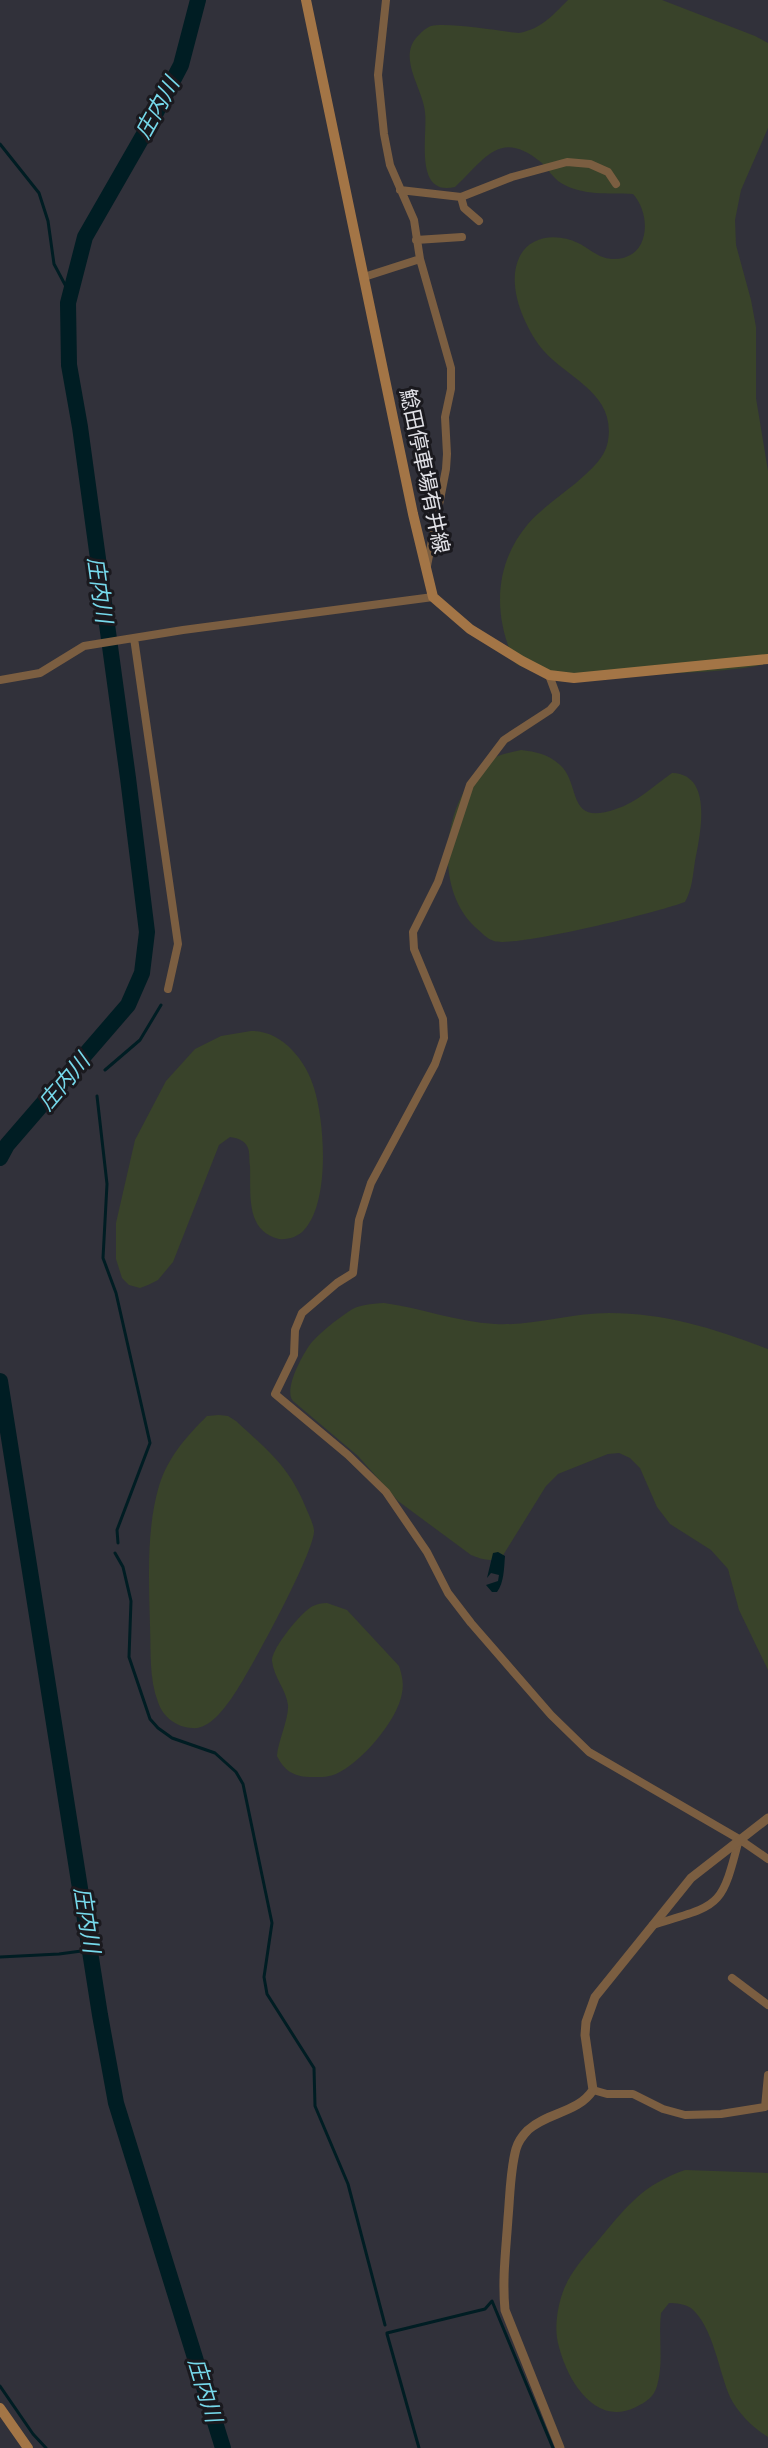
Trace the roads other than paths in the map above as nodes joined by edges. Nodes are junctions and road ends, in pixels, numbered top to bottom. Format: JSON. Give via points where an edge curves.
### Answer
{"nodes":[{"id":1,"x":306,"y":0,"type":"edge"},
{"id":2,"x":386,"y":0,"type":"edge"},
{"id":3,"x":616,"y":183,"type":"dead end"},
{"id":4,"x":400,"y":190,"type":"junction"},
{"id":5,"x":461,"y":197,"type":"junction"},
{"id":6,"x":479,"y":221,"type":"dead end"},
{"id":7,"x":462,"y":237,"type":"dead end"},
{"id":8,"x":416,"y":240,"type":"junction"},
{"id":9,"x":420,"y":259,"type":"junction"},
{"id":10,"x":364,"y":277,"type":"junction"},
{"id":11,"x":426,"y":573,"type":"junction"},
{"id":12,"x":433,"y":597,"type":"junction"},
{"id":13,"x":133,"y":638,"type":"junction"},
{"id":14,"x":768,"y":659,"type":"edge"},
{"id":15,"x":549,"y":675,"type":"junction"},
{"id":16,"x":0,"y":680,"type":"edge"},
{"id":17,"x":168,"y":989,"type":"dead end"},
{"id":18,"x":768,"y":1818,"type":"edge"},
{"id":19,"x":739,"y":1839,"type":"junction"},
{"id":20,"x":768,"y":1859,"type":"edge"},
{"id":21,"x":653,"y":1925,"type":"junction"},
{"id":22,"x":732,"y":1978,"type":"dead end"},
{"id":23,"x":768,"y":2005,"type":"edge"},
{"id":24,"x":768,"y":2075,"type":"edge"},
{"id":25,"x":593,"y":2090,"type":"junction"},
{"id":26,"x":766,"y":2107,"type":"edge"},
{"id":27,"x":0,"y":2408,"type":"edge"},
{"id":28,"x":19,"y":2434,"type":"junction"},
{"id":29,"x":20,"y":2448,"type":"edge"},
{"id":30,"x":28,"y":2448,"type":"edge"},
{"id":31,"x":560,"y":2448,"type":"edge"}],
"edges":[{"from":1,"to":10,"type":"main road","name":"鯰田停車場有井線"},
{"from":2,"to":4,"type":"street","via":[[379,95],[390,165]]},
{"from":3,"to":5,"type":"street","via":[[608,172],[590,164],[567,162],[512,177]]},
{"from":4,"to":5,"type":"street"},
{"from":4,"to":8,"type":"street","via":[[414,220]]},
{"from":5,"to":6,"type":"street","via":[[464,208]]},
{"from":7,"to":8,"type":"street"},
{"from":8,"to":9,"type":"street"},
{"from":9,"to":10,"type":"street"},
{"from":9,"to":11,"type":"street","via":[[451,368],[445,417],[446,469]]},
{"from":10,"to":11,"type":"main road","name":"鯰田停車場有井線"},
{"from":11,"to":12,"type":"main road","name":"鯰田停車場有井線"},
{"from":12,"to":13,"type":"street"},
{"from":12,"to":15,"type":"main road","via":[[470,629]]},
{"from":13,"to":16,"type":"street","via":[[84,646],[40,673]]},
{"from":13,"to":17,"type":"street","via":[[178,944]]},
{"from":14,"to":15,"type":"main road","via":[[574,678]]},
{"from":15,"to":19,"type":"street","via":[[555,703],[504,740],[470,785],[438,882],[413,932],[414,949],[443,1019],[444,1038],[435,1064],[371,1183],[359,1220],[353,1273],[321,1296],[296,1323],[294,1355],[275,1394],[386,1492],[471,1623],[588,1752]]},
{"from":18,"to":19,"type":"street"},
{"from":19,"to":20,"type":"street"},
{"from":19,"to":21,"type":"street","via":[[691,1878]]},
{"from":19,"to":21,"type":"street","via":[[728,1881],[719,1898],[706,1909]]},
{"from":21,"to":25,"type":"street","via":[[595,1997],[586,2022],[585,2044]]},
{"from":22,"to":23,"type":"street"},
{"from":24,"to":26,"type":"street"},
{"from":25,"to":26,"type":"street","via":[[633,2094],[685,2115]]},
{"from":25,"to":31,"type":"street","via":[[587,2100],[525,2133],[517,2148],[511,2189],[503,2288],[505,2310]]},
{"from":27,"to":28,"type":"main road"},
{"from":28,"to":29,"type":"street"},
{"from":28,"to":30,"type":"main road"}]}
